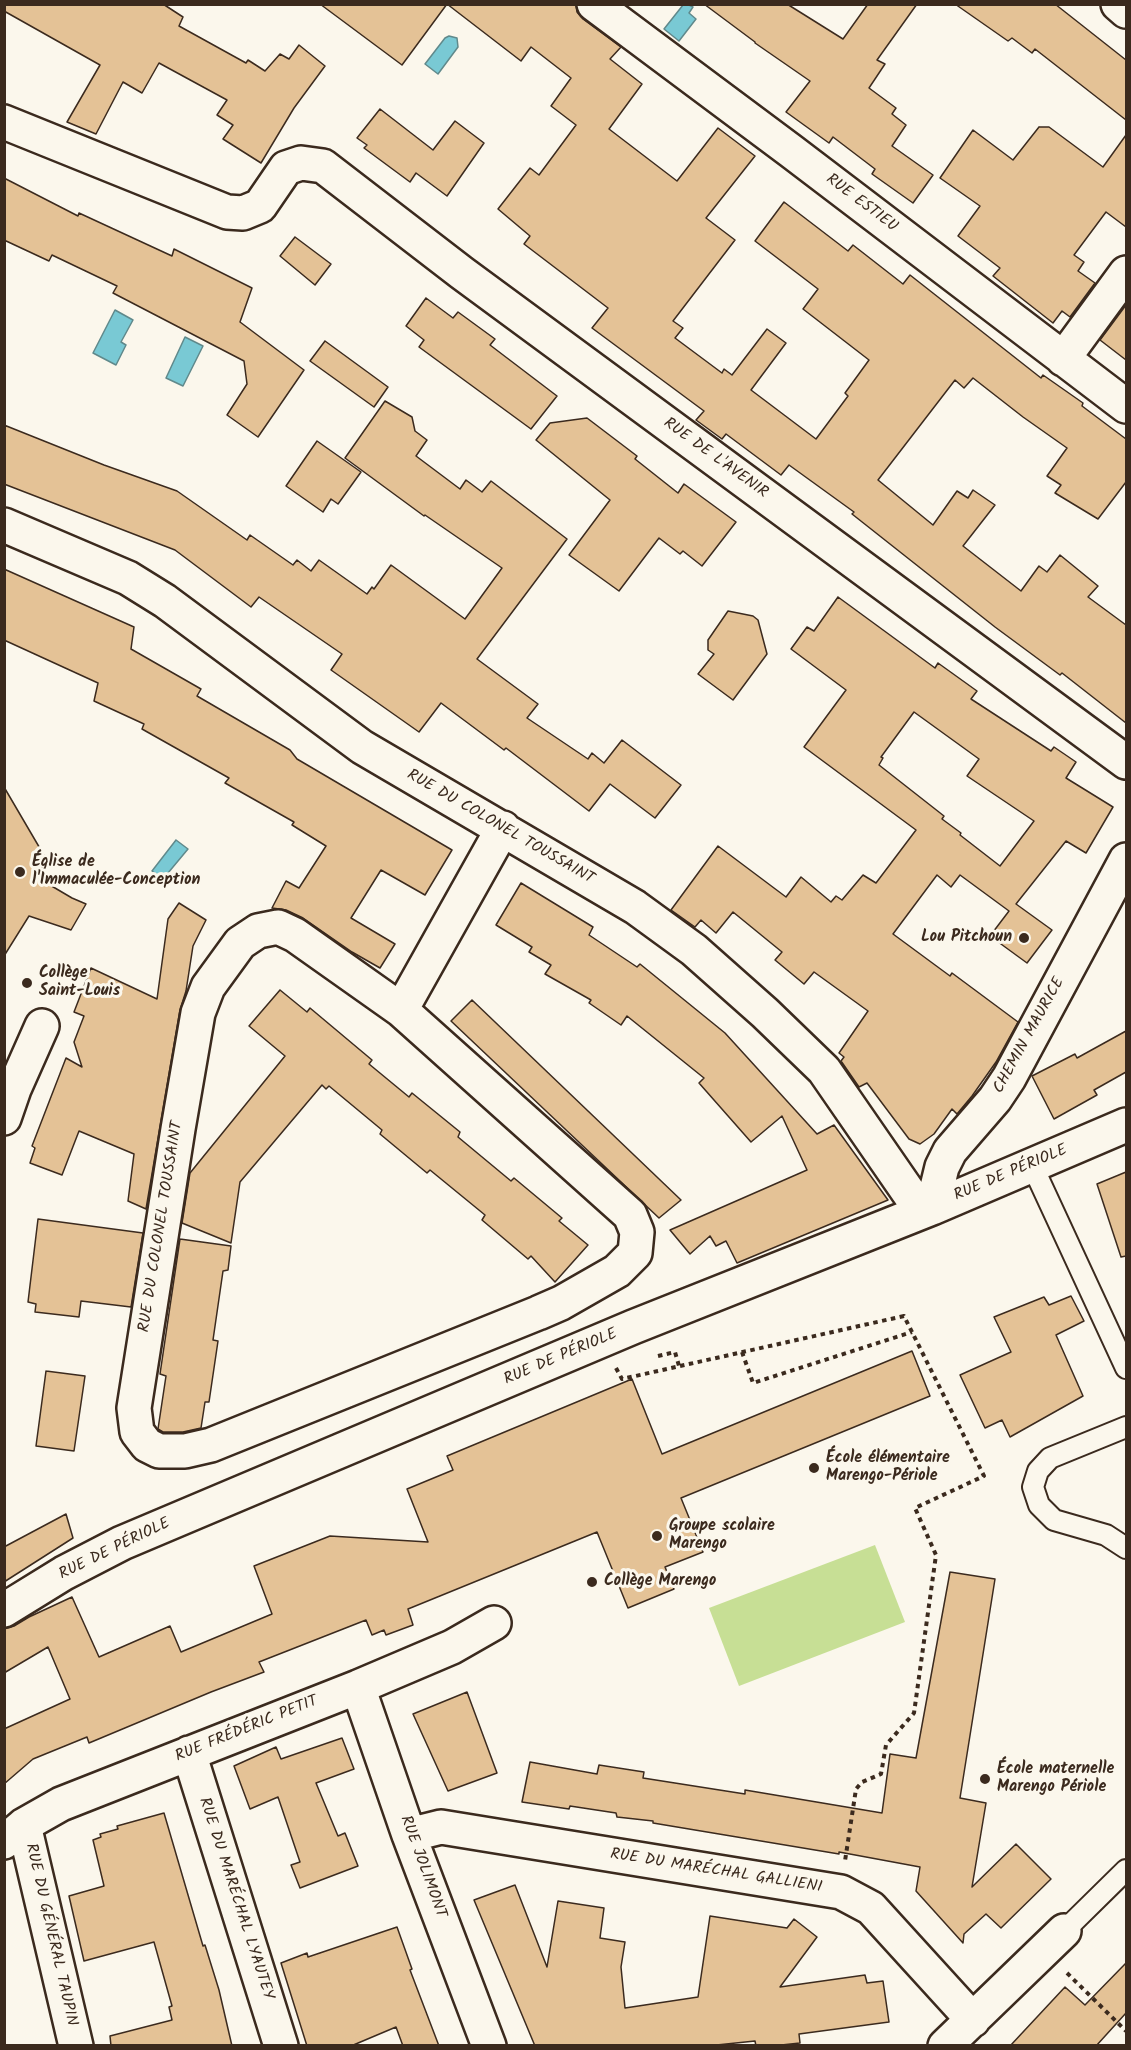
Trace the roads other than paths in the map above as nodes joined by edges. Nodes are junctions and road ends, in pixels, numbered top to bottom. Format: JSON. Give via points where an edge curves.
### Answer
{"nodes":[{"id":1,"x":594,"y":4,"type":"edge"},
{"id":2,"x":1118,"y":4,"type":"edge"},
{"id":3,"x":1126,"y":11,"type":"edge"},
{"id":4,"x":4,"y":122,"type":"edge"},
{"id":5,"x":1126,"y":273,"type":"edge"},
{"id":6,"x":1063,"y":359,"type":"junction"},
{"id":7,"x":1126,"y":406,"type":"edge"},
{"id":8,"x":4,"y":525,"type":"edge"},
{"id":9,"x":1126,"y":762,"type":"edge"},
{"id":10,"x":503,"y":828,"type":"junction"},
{"id":11,"x":1126,"y":860,"type":"edge"},
{"id":12,"x":401,"y":1010,"type":"junction"},
{"id":13,"x":42,"y":1026,"type":"dead end"},
{"id":14,"x":4,"y":1118,"type":"edge"},
{"id":15,"x":1126,"y":1125,"type":"edge"},
{"id":16,"x":1032,"y":1166,"type":"junction"},
{"id":17,"x":932,"y":1208,"type":"junction"},
{"id":18,"x":1126,"y":1368,"type":"edge"},
{"id":19,"x":1126,"y":1427,"type":"edge"},
{"id":20,"x":1126,"y":1548,"type":"edge"},
{"id":21,"x":4,"y":1610,"type":"edge"},
{"id":22,"x":494,"y":1623,"type":"dead end"},
{"id":23,"x":358,"y":1687,"type":"junction"},
{"id":24,"x":189,"y":1753,"type":"junction"},
{"id":25,"x":14,"y":1834,"type":"edge"},
{"id":26,"x":410,"y":1835,"type":"junction"},
{"id":27,"x":1126,"y":1870,"type":"edge"},
{"id":28,"x":1055,"y":1941,"type":"joint"},
{"id":29,"x":973,"y":2020,"type":"junction"},
{"id":30,"x":76,"y":2046,"type":"edge"},
{"id":31,"x":281,"y":2046,"type":"edge"},
{"id":32,"x":489,"y":2046,"type":"edge"},
{"id":33,"x":945,"y":2046,"type":"edge"}],
"edges":[{"from":1,"to":6,"type":"street","name":"RUE ESTIEU"},
{"from":2,"to":3,"type":"street"},
{"from":4,"to":9,"type":"street","name":"RUE DE L'AVENIR","via":[[227,212],[243,213],[260,206],[285,168],[301,163],[323,166],[462,273]]},
{"from":5,"to":6,"type":"street"},
{"from":6,"to":7,"type":"street","name":"RUE ESTIEU"},
{"from":8,"to":10,"type":"street","name":"RUE DU COLONEL TOUSSAINT","via":[[129,578],[362,747]]},
{"from":10,"to":12,"type":"street"},
{"from":10,"to":17,"type":"street","name":"RUE DU COLONEL TOUSSAINT","via":[[635,906],[694,950],[824,1070],[911,1196]]},
{"from":11,"to":17,"type":"street","name":"CHEMIN MAURICE","via":[[1009,1078],[950,1151]]},
{"from":12,"to":12,"type":"street","name":"RUE DU COLONEL TOUSSAINT","via":[[278,927],[258,931],[240,943],[208,987],[198,1013],[134,1408],[137,1431],[147,1445],[159,1451],[185,1451],[234,1436],[561,1303],[617,1271],[635,1253],[638,1232],[630,1215]]},
{"from":13,"to":14,"type":"street"},
{"from":15,"to":16,"type":"street","name":"RUE DE PÉRIOLE"},
{"from":16,"to":17,"type":"street","name":"RUE DE PÉRIOLE"},
{"from":16,"to":18,"type":"lane"},
{"from":17,"to":21,"type":"street","name":"RUE DE PÉRIOLE","via":[[602,1340],[122,1543]]},
{"from":19,"to":20,"type":"lane","via":[[1050,1458],[1038,1471],[1033,1487],[1039,1505],[1054,1520],[1106,1535]]},
{"from":22,"to":23,"type":"street","name":"RUE FRÉDÉRIC PETIT","via":[[452,1647]]},
{"from":23,"to":24,"type":"street","name":"RUE FRÉDÉRIC PETIT"},
{"from":23,"to":26,"type":"street","name":"RUE JOLIMONT"},
{"from":24,"to":25,"type":"street","name":"RUE FRÉDÉRIC PETIT","via":[[61,1804]]},
{"from":24,"to":31,"type":"street","name":"RUE DU MARÉCHAL LYAUTEY"},
{"from":25,"to":30,"type":"street","name":"RUE DU GÉNÉRAL TAUPIN"},
{"from":26,"to":29,"type":"street","name":"RUE DU MARÉCHAL GALLIENI","via":[[441,1827],[841,1892],[871,1908]]},
{"from":26,"to":32,"type":"street","name":"RUE JOLIMONT"},
{"from":27,"to":28,"type":"lane"},
{"from":28,"to":29,"type":"street"},
{"from":29,"to":33,"type":"street"}]}
